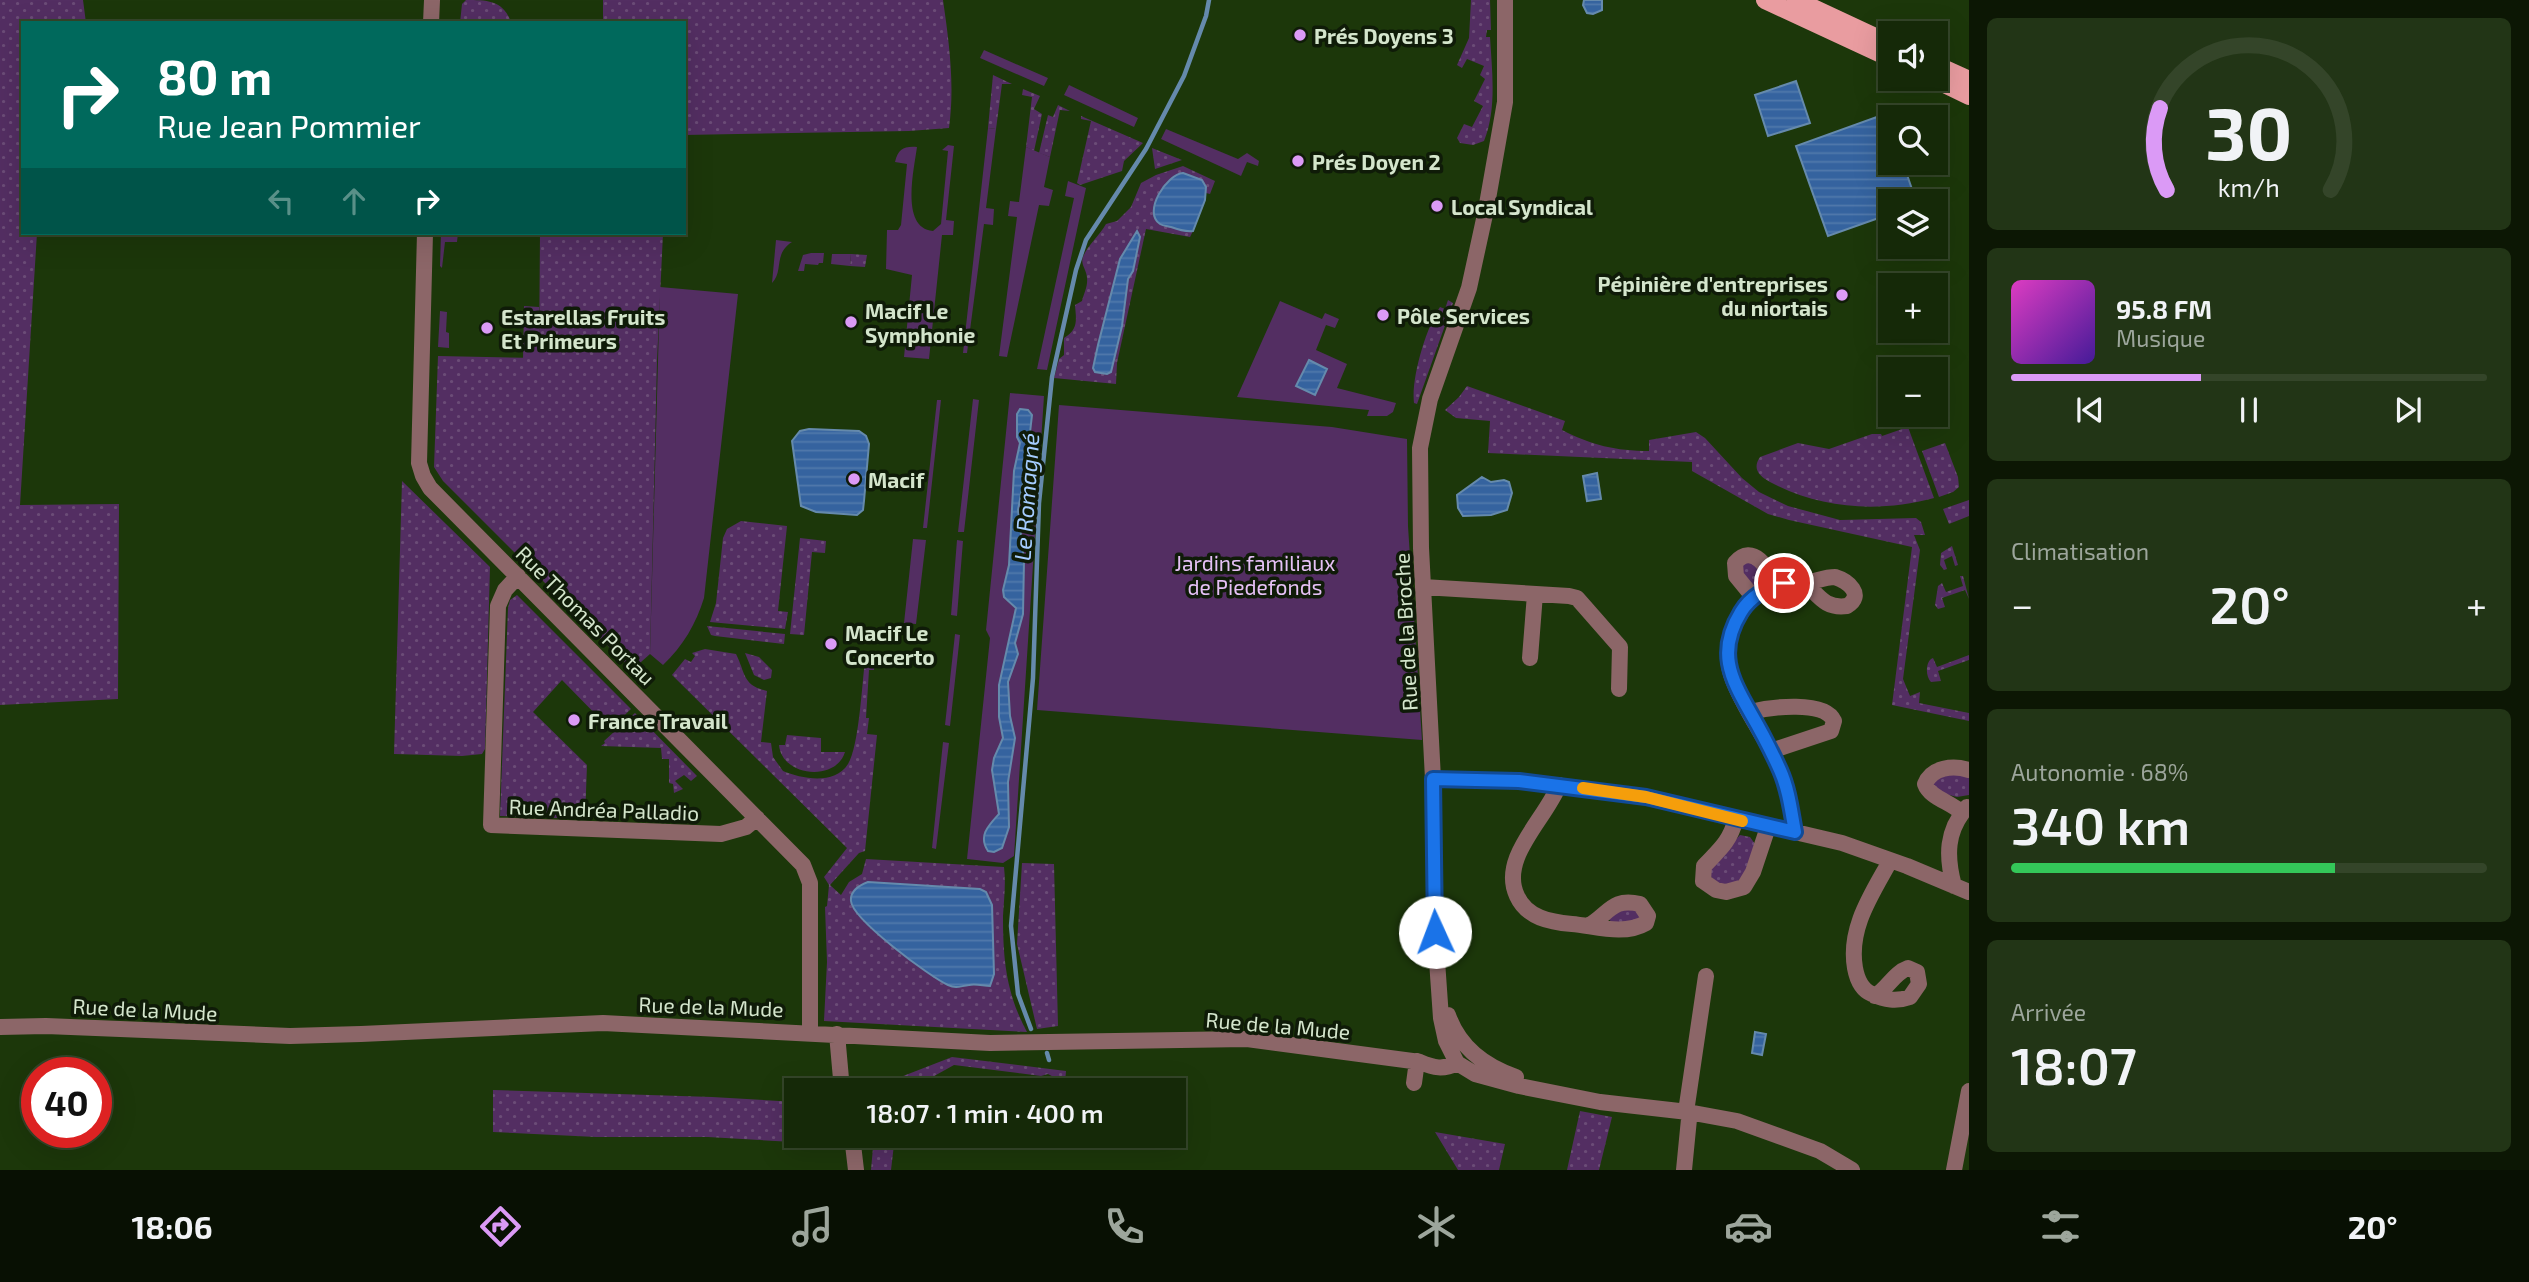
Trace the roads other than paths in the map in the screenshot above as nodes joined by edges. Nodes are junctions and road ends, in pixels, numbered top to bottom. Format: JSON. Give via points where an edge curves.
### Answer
{"nodes":[{"id":1,"x":432,"y":0,"type":"edge"},
{"id":2,"x":1497,"y":0,"type":"edge"},
{"id":3,"x":1505,"y":0,"type":"edge"},
{"id":4,"x":1765,"y":0,"type":"edge"},
{"id":5,"x":1796,"y":0,"type":"edge"},
{"id":6,"x":431,"y":21,"type":"edge"},
{"id":7,"x":1878,"y":38,"type":"edge"},
{"id":8,"x":1878,"y":52,"type":"edge"},
{"id":9,"x":1948,"y":70,"type":"edge"},
{"id":10,"x":1969,"y":80,"type":"edge"},
{"id":11,"x":1948,"y":86,"type":"edge"},
{"id":12,"x":1969,"y":96,"type":"edge"},
{"id":13,"x":1503,"y":118,"type":"junction"},
{"id":14,"x":425,"y":235,"type":"edge"},
{"id":15,"x":518,"y":576,"type":"junction"},
{"id":16,"x":1805,"y":583,"type":"dead end"},
{"id":17,"x":1776,"y":585,"type":"junction"},
{"id":18,"x":1423,"y":587,"type":"junction"},
{"id":19,"x":1535,"y":594,"type":"junction"},
{"id":20,"x":1754,"y":598,"type":"junction"},
{"id":21,"x":1530,"y":658,"type":"dead end"},
{"id":22,"x":1619,"y":689,"type":"dead end"},
{"id":23,"x":1750,"y":712,"type":"junction"},
{"id":24,"x":1771,"y":751,"type":"junction"},
{"id":25,"x":1969,"y":770,"type":"edge"},
{"id":26,"x":1433,"y":779,"type":"junction"},
{"id":27,"x":1559,"y":785,"type":"junction"},
{"id":28,"x":1965,"y":809,"type":"edge"},
{"id":29,"x":757,"y":818,"type":"junction"},
{"id":30,"x":1736,"y":819,"type":"junction"},
{"id":31,"x":1768,"y":827,"type":"junction"},
{"id":32,"x":1795,"y":832,"type":"junction"},
{"id":33,"x":1890,"y":860,"type":"junction"},
{"id":34,"x":1961,"y":889,"type":"edge"},
{"id":35,"x":1588,"y":926,"type":"dead end"},
{"id":36,"x":1706,"y":976,"type":"dead end"},
{"id":37,"x":1875,"y":996,"type":"dead end"},
{"id":38,"x":1441,"y":1000,"type":"junction"},
{"id":39,"x":0,"y":1027,"type":"edge"},
{"id":40,"x":810,"y":1032,"type":"junction"},
{"id":41,"x":837,"y":1034,"type":"junction"},
{"id":42,"x":1448,"y":1047,"type":"junction"},
{"id":43,"x":1418,"y":1061,"type":"junction"},
{"id":44,"x":1457,"y":1063,"type":"junction"},
{"id":45,"x":1490,"y":1065,"type":"junction"},
{"id":46,"x":841,"y":1078,"type":"edge"},
{"id":47,"x":1414,"y":1083,"type":"dead end"},
{"id":48,"x":1551,"y":1091,"type":"junction"},
{"id":49,"x":1969,"y":1091,"type":"edge"},
{"id":50,"x":1688,"y":1112,"type":"junction"},
{"id":51,"x":853,"y":1148,"type":"edge"},
{"id":52,"x":1969,"y":1157,"type":"edge"},
{"id":53,"x":856,"y":1170,"type":"edge"},
{"id":54,"x":1684,"y":1170,"type":"edge"},
{"id":55,"x":1852,"y":1170,"type":"edge"},
{"id":56,"x":1954,"y":1170,"type":"edge"},
{"id":57,"x":1966,"y":1170,"type":"edge"}],
"edges":[{"from":1,"to":6,"type":"street"},
{"from":2,"to":13,"type":"street"},
{"from":3,"to":13,"type":"street"},
{"from":4,"to":8,"type":"main road"},
{"from":5,"to":7,"type":"main road"},
{"from":9,"to":10,"type":"main road"},
{"from":11,"to":12,"type":"main road"},
{"from":13,"to":18,"type":"street","name":"Rue de la Broche","via":[[1473,270],[1421,437]]},
{"from":14,"to":15,"type":"street","name":"Rue Thomas Portau","via":[[420,470],[430,488]]},
{"from":15,"to":29,"type":"street","name":"Rue Thomas Portau"},
{"from":15,"to":29,"type":"street","name":"Rue Andréa Palladio","via":[[498,606],[491,825],[721,834],[746,827]]},
{"from":16,"to":17,"type":"street"},
{"from":17,"to":20,"type":"street"},
{"from":17,"to":20,"type":"street","via":[[1755,556],[1739,558],[1736,576]]},
{"from":18,"to":19,"type":"street"},
{"from":18,"to":26,"type":"street","name":"Rue de la Broche"},
{"from":19,"to":21,"type":"street"},
{"from":19,"to":22,"type":"street","via":[[1569,596],[1583,602],[1620,647]]},
{"from":20,"to":23,"type":"street","via":[[1736,620],[1727,658]]},
{"from":23,"to":24,"type":"street"},
{"from":23,"to":24,"type":"street","via":[[1797,707],[1832,716],[1830,731]]},
{"from":24,"to":32,"type":"street","via":[[1788,790]]},
{"from":25,"to":28,"type":"street","via":[[1940,769],[1929,775],[1925,784],[1930,793]]},
{"from":26,"to":27,"type":"street"},
{"from":26,"to":38,"type":"street","name":"Rue de la Broche","via":[[1434,920]]},
{"from":27,"to":30,"type":"street","via":[[1646,797]]},
{"from":27,"to":35,"type":"street","via":[[1518,854],[1512,881],[1519,901],[1535,916]]},
{"from":28,"to":34,"type":"street","via":[[1949,842],[1950,871]]},
{"from":29,"to":40,"type":"street","name":"Rue Thomas Portau","via":[[809,877]]},
{"from":30,"to":31,"type":"street"},
{"from":30,"to":31,"type":"street","via":[[1722,849],[1704,866],[1703,881],[1716,890],[1739,890],[1748,883]]},
{"from":31,"to":32,"type":"street"},
{"from":32,"to":33,"type":"street"},
{"from":33,"to":34,"type":"street"},
{"from":33,"to":37,"type":"street","via":[[1859,920],[1853,949],[1856,975]]},
{"from":36,"to":50,"type":"street"},
{"from":38,"to":42,"type":"street","name":"Rue de la Broche"},
{"from":38,"to":45,"type":"street","via":[[1459,1039]]},
{"from":39,"to":40,"type":"street","name":"Rue de la Mude","via":[[290,1035],[603,1023]]},
{"from":40,"to":41,"type":"street","name":"Rue de la Mude"},
{"from":41,"to":43,"type":"street","name":"Rue de la Mude","via":[[1047,1043],[1247,1039],[1333,1057]]},
{"from":41,"to":46,"type":"street"},
{"from":42,"to":43,"type":"street"},
{"from":42,"to":44,"type":"street","name":"Rue de la Broche"},
{"from":42,"to":45,"type":"street","via":[[1455,1047],[1472,1064]]},
{"from":43,"to":44,"type":"street","name":"Rue de la Mude","via":[[1441,1069]]},
{"from":43,"to":47,"type":"street"},
{"from":44,"to":48,"type":"street","via":[[1487,1078]]},
{"from":45,"to":48,"type":"street"},
{"from":48,"to":50,"type":"street"},
{"from":49,"to":56,"type":"street"},
{"from":50,"to":54,"type":"street"},
{"from":50,"to":55,"type":"street","via":[[1763,1129],[1820,1151]]},
{"from":51,"to":53,"type":"street"},
{"from":52,"to":57,"type":"street"}]}
